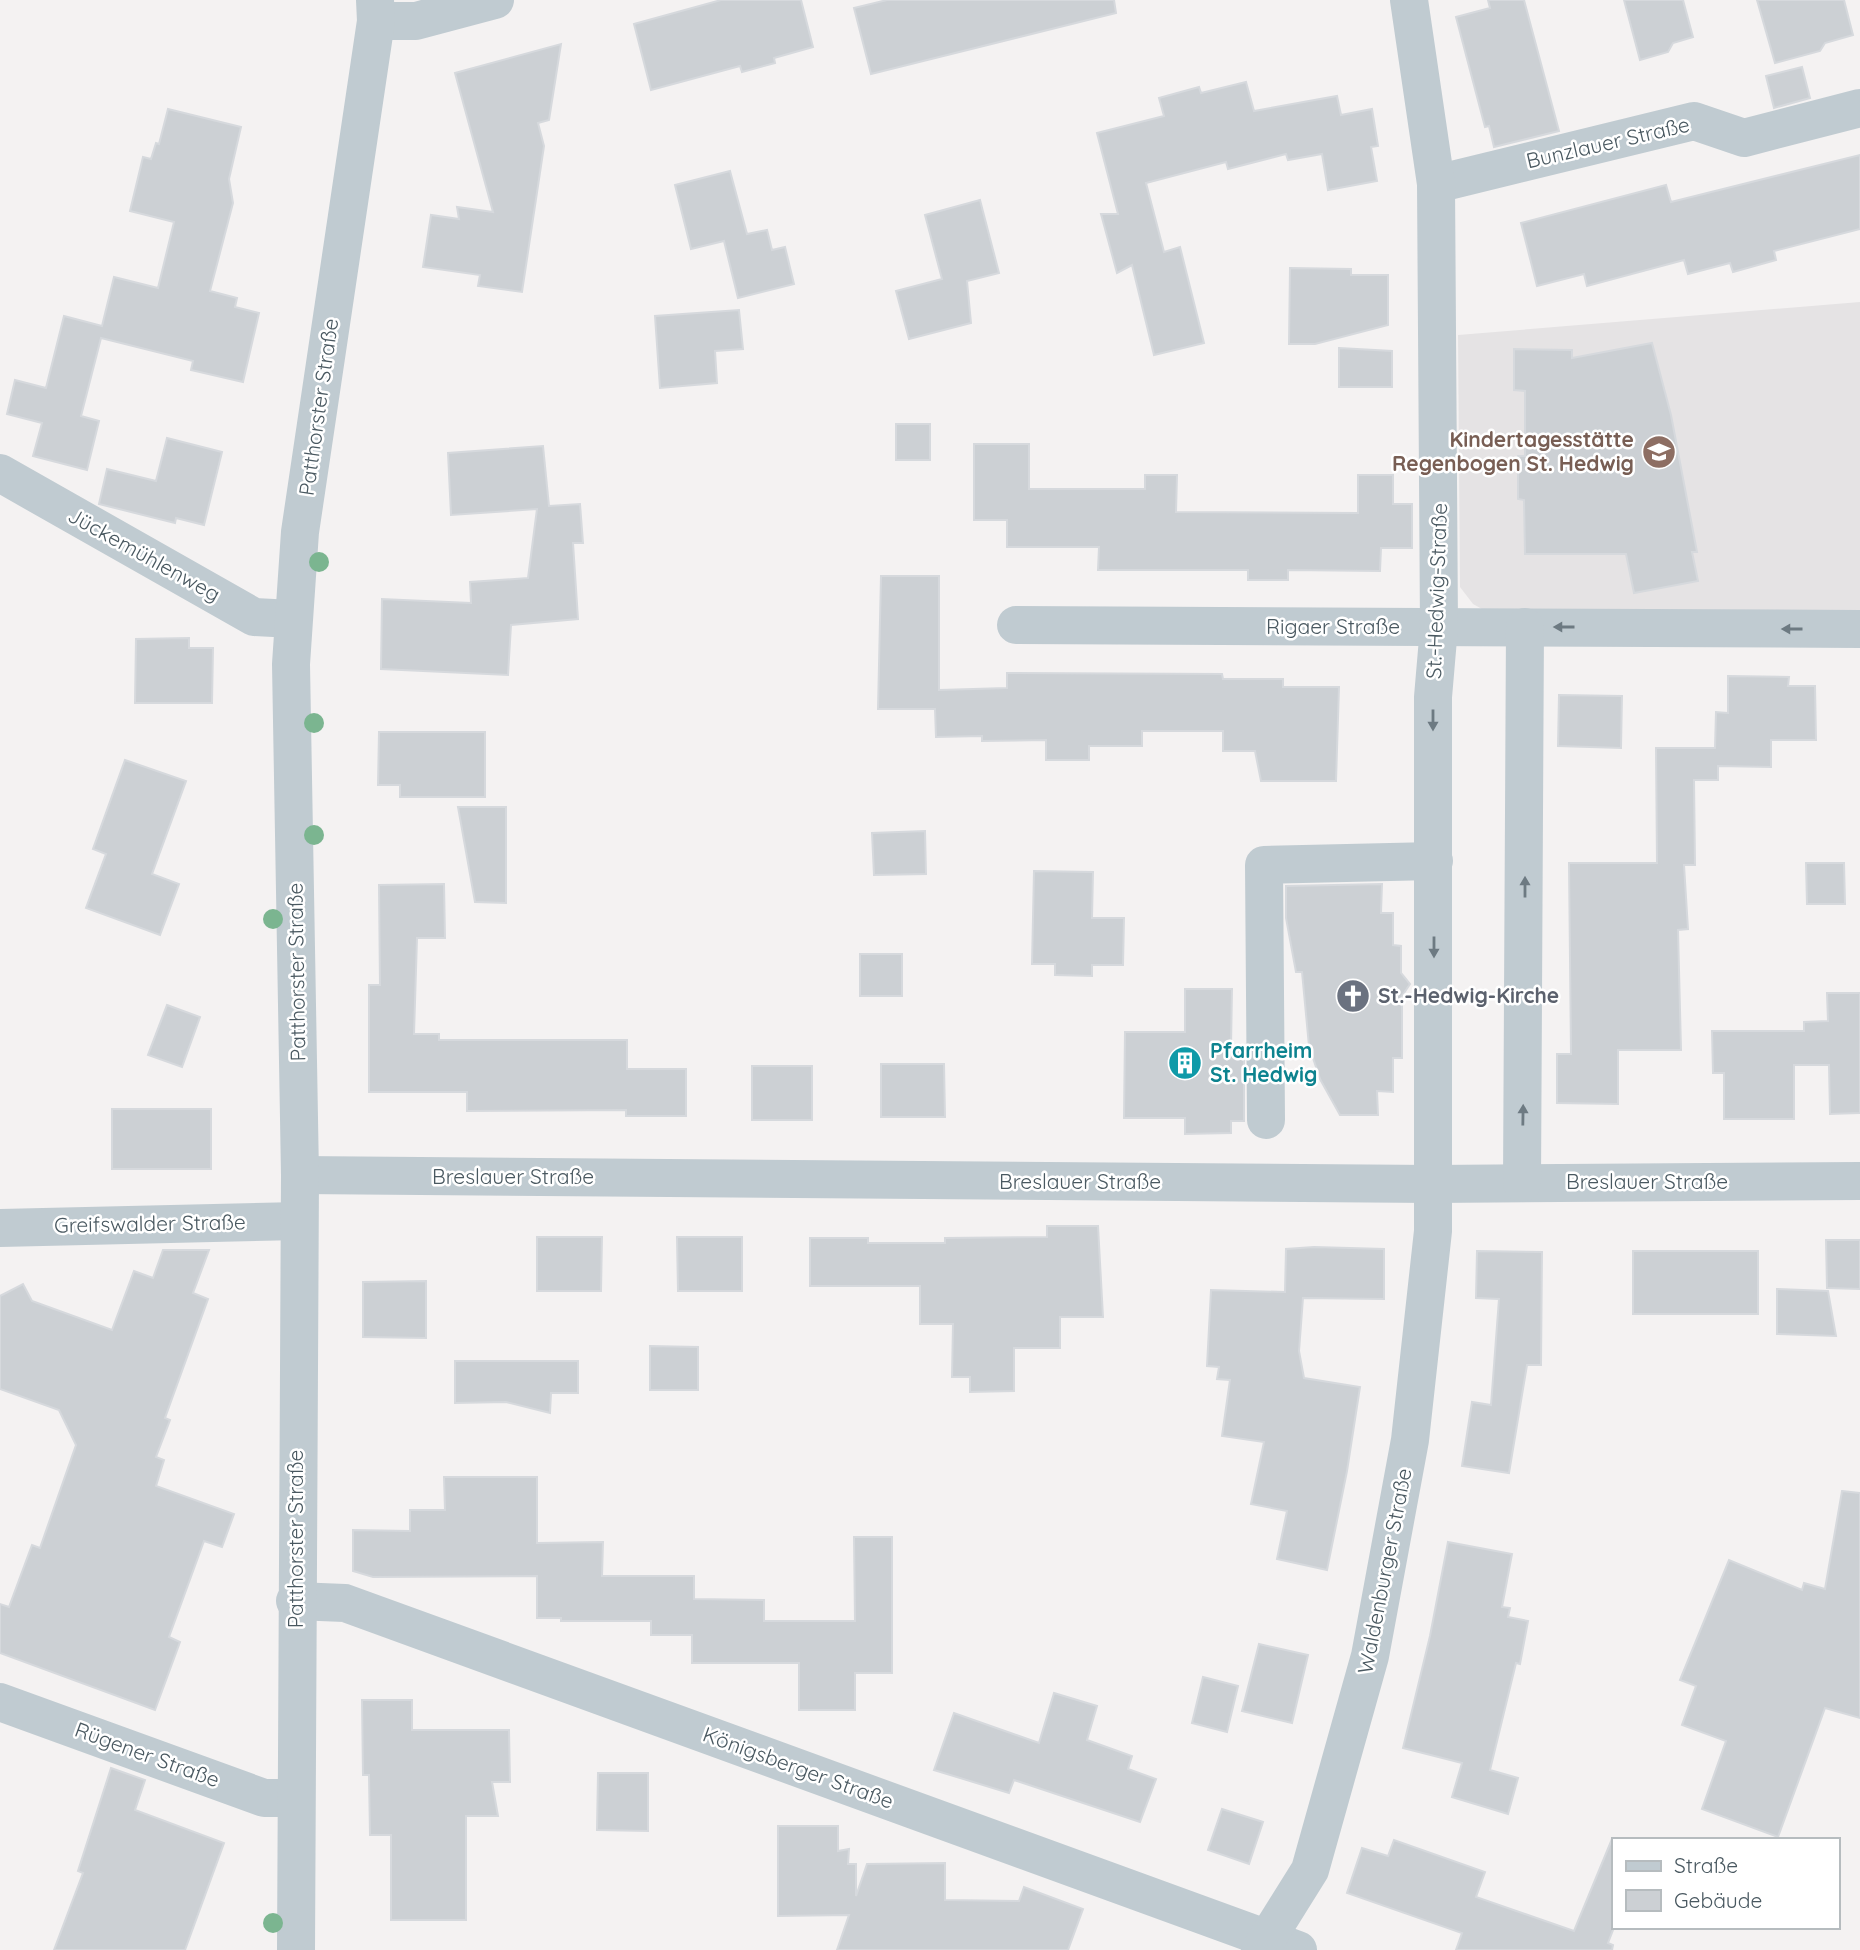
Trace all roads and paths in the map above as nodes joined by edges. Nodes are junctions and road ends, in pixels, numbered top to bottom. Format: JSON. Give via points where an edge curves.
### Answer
{"nodes":[{"id":1,"x":495,"y":0,"type":"edge"},
{"id":2,"x":1409,"y":0,"type":"edge"},
{"id":3,"x":375,"y":11,"type":"edge"},
{"id":4,"x":1860,"y":108,"type":"edge"},
{"id":5,"x":1436,"y":184,"type":"junction"},
{"id":6,"x":0,"y":473,"type":"edge"},
{"id":7,"x":293,"y":620,"type":"junction"},
{"id":8,"x":1016,"y":625,"type":"dead end"},
{"id":9,"x":1439,"y":627,"type":"junction"},
{"id":10,"x":1525,"y":627,"type":"junction"},
{"id":11,"x":1860,"y":629,"type":"edge"},
{"id":12,"x":1434,"y":861,"type":"junction"},
{"id":13,"x":1266,"y":1120,"type":"dead end"},
{"id":14,"x":300,"y":1175,"type":"junction"},
{"id":15,"x":1860,"y":1181,"type":"edge"},
{"id":16,"x":1522,"y":1183,"type":"junction"},
{"id":17,"x":1433,"y":1184,"type":"junction"},
{"id":18,"x":299,"y":1221,"type":"junction"},
{"id":19,"x":0,"y":1228,"type":"edge"},
{"id":20,"x":296,"y":1601,"type":"junction"},
{"id":21,"x":0,"y":1702,"type":"edge"},
{"id":22,"x":295,"y":1798,"type":"junction"},
{"id":23,"x":1274,"y":1946,"type":"edge"},
{"id":24,"x":296,"y":1950,"type":"edge"}],
"edges":[{"from":1,"to":3,"type":"street","via":[[416,20]]},
{"from":2,"to":5,"type":"street","name":"St.-Hedwig-Straße"},
{"from":3,"to":7,"type":"street","name":"Patthorster Straße","via":[[300,532]]},
{"from":4,"to":5,"type":"street","name":"Bunzlauer Straße","via":[[1744,138],[1693,121]]},
{"from":5,"to":9,"type":"street","name":"St.-Hedwig-Straße"},
{"from":6,"to":7,"type":"street","name":"Jückemühlenweg","via":[[254,617]]},
{"from":7,"to":14,"type":"street","name":"Patthorster Straße"},
{"from":8,"to":9,"type":"street","name":"Rigaer Straße"},
{"from":9,"to":10,"type":"street","name":"Rigaer Straße"},
{"from":9,"to":12,"type":"street","name":"St.-Hedwig-Straße","one_way":true,"via":[[1433,696]]},
{"from":11,"to":10,"type":"street","name":"Rigaer Straße","one_way":true},
{"from":16,"to":10,"type":"street","one_way":true},
{"from":12,"to":13,"type":"street","via":[[1264,865]]},
{"from":12,"to":17,"type":"street","name":"St.-Hedwig-Straße","one_way":true},
{"from":14,"to":17,"type":"street","name":"Breslauer Straße"},
{"from":14,"to":18,"type":"street","name":"Patthorster Straße"},
{"from":15,"to":16,"type":"street","name":"Breslauer Straße"},
{"from":16,"to":17,"type":"street","name":"Breslauer Straße"},
{"from":17,"to":23,"type":"street","name":"Waldenburger Straße","via":[[1433,1231],[1410,1440],[1370,1656],[1310,1870]]},
{"from":18,"to":19,"type":"street","name":"Greifswalder Straße"},
{"from":18,"to":20,"type":"street","name":"Patthorster Straße"},
{"from":20,"to":22,"type":"street","name":"Patthorster Straße"},
{"from":20,"to":23,"type":"street","name":"Königsberger Straße","via":[[345,1603]]},
{"from":21,"to":22,"type":"street","name":"Rügener Straße","via":[[264,1798]]},
{"from":22,"to":24,"type":"street","name":"Patthorster Straße"}]}
